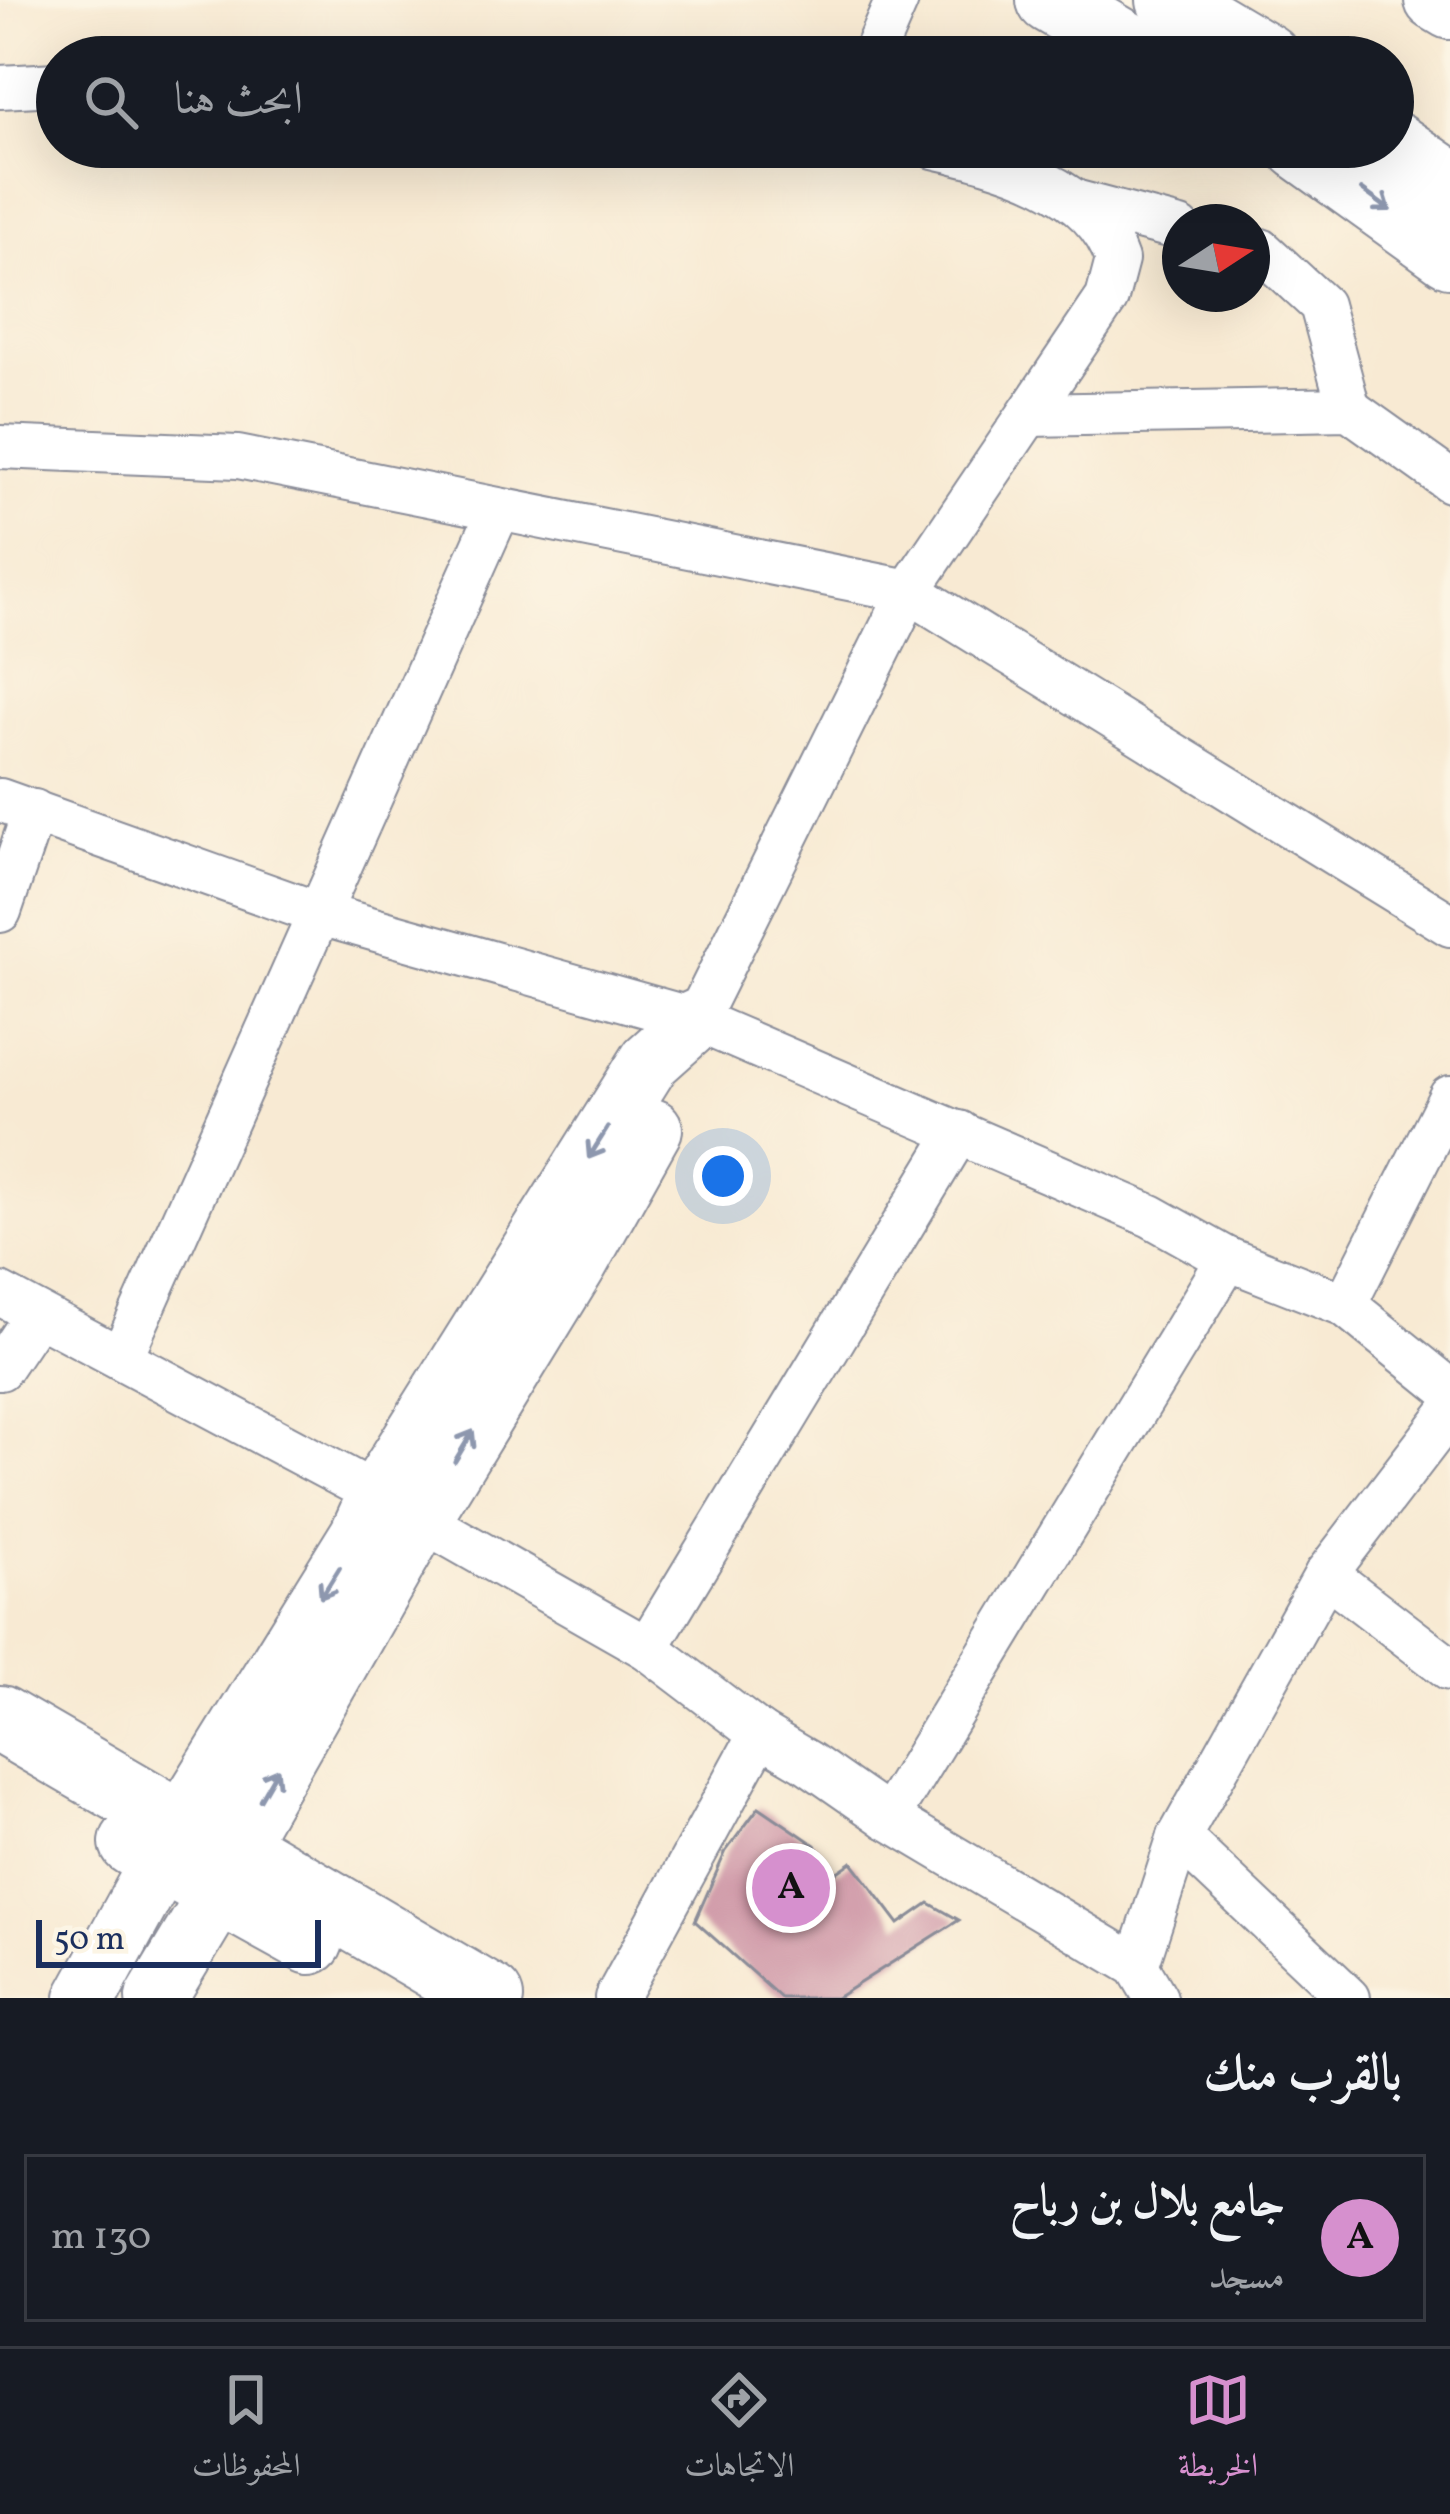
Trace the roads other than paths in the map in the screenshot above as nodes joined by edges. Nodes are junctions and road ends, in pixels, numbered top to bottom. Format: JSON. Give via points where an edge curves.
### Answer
{"nodes":[{"id":1,"x":897,"y":0,"type":"edge"},
{"id":2,"x":1050,"y":0,"type":"edge"},
{"id":3,"x":1170,"y":0,"type":"edge"},
{"id":4,"x":1435,"y":0,"type":"edge"},
{"id":5,"x":1450,"y":10,"type":"edge"},
{"id":6,"x":881,"y":36,"type":"edge"},
{"id":7,"x":1112,"y":36,"type":"edge"},
{"id":8,"x":1231,"y":36,"type":"edge"},
{"id":9,"x":36,"y":86,"type":"edge"},
{"id":10,"x":0,"y":87,"type":"edge"},
{"id":11,"x":1414,"y":159,"type":"edge"},
{"id":12,"x":1012,"y":168,"type":"edge"},
{"id":13,"x":1330,"y":168,"type":"edge"},
{"id":14,"x":1450,"y":184,"type":"edge"},
{"id":15,"x":1078,"y":202,"type":"junction"},
{"id":16,"x":1162,"y":224,"type":"edge"},
{"id":17,"x":1450,"y":254,"type":"edge"},
{"id":18,"x":1270,"y":258,"type":"edge"},
{"id":19,"x":1349,"y":409,"type":"junction"},
{"id":20,"x":1029,"y":415,"type":"junction"},
{"id":21,"x":0,"y":447,"type":"edge"},
{"id":22,"x":1450,"y":481,"type":"edge"},
{"id":23,"x":499,"y":510,"type":"junction"},
{"id":24,"x":909,"y":591,"type":"junction"},
{"id":25,"x":17,"y":805,"type":"edge"},
{"id":26,"x":0,"y":911,"type":"edge"},
{"id":27,"x":320,"y":914,"type":"junction"},
{"id":28,"x":1450,"y":925,"type":"edge"},
{"id":29,"x":696,"y":1020,"type":"junction"},
{"id":30,"x":1450,"y":1096,"type":"edge"},
{"id":31,"x":959,"y":1132,"type":"junction"},
{"id":32,"x":1228,"y":1259,"type":"junction"},
{"id":33,"x":19,"y":1304,"type":"edge"},
{"id":34,"x":1345,"y":1305,"type":"junction"},
{"id":35,"x":121,"y":1358,"type":"junction"},
{"id":36,"x":0,"y":1369,"type":"edge"},
{"id":37,"x":1450,"y":1390,"type":"edge"},
{"id":38,"x":1450,"y":1412,"type":"edge"},
{"id":39,"x":398,"y":1508,"type":"junction"},
{"id":40,"x":1326,"y":1574,"type":"junction"},
{"id":41,"x":647,"y":1648,"type":"junction"},
{"id":42,"x":1450,"y":1669,"type":"edge"},
{"id":43,"x":0,"y":1718,"type":"edge"},
{"id":44,"x":760,"y":1734,"type":"junction"},
{"id":45,"x":0,"y":1766,"type":"edge"},
{"id":46,"x":888,"y":1818,"type":"junction"},
{"id":47,"x":1179,"y":1837,"type":"junction"},
{"id":48,"x":199,"y":1856,"type":"junction"},
{"id":49,"x":1146,"y":1982,"type":"edge"},
{"id":50,"x":86,"y":1998,"type":"edge"},
{"id":51,"x":156,"y":1998,"type":"edge"},
{"id":52,"x":407,"y":1998,"type":"edge"},
{"id":53,"x":490,"y":1998,"type":"edge"},
{"id":54,"x":616,"y":1998,"type":"edge"},
{"id":55,"x":1348,"y":1998,"type":"edge"}],
"edges":[{"from":1,"to":6,"type":"street"},
{"from":2,"to":7,"type":"main road"},
{"from":3,"to":8,"type":"main road"},
{"from":4,"to":5,"type":"street"},
{"from":9,"to":10,"type":"street"},
{"from":11,"to":14,"type":"main road"},
{"from":12,"to":15,"type":"street"},
{"from":13,"to":17,"type":"main road","one_way":true},
{"from":15,"to":16,"type":"street"},
{"from":15,"to":20,"type":"street","via":[[1117,260],[1107,298]]},
{"from":18,"to":19,"type":"street","via":[[1321,305]]},
{"from":19,"to":20,"type":"street"},
{"from":19,"to":22,"type":"street"},
{"from":20,"to":24,"type":"street"},
{"from":21,"to":23,"type":"street","via":[[238,458]]},
{"from":23,"to":24,"type":"street"},
{"from":23,"to":27,"type":"street"},
{"from":24,"to":28,"type":"street"},
{"from":24,"to":29,"type":"street"},
{"from":25,"to":26,"type":"street"},
{"from":25,"to":27,"type":"street"},
{"from":27,"to":29,"type":"street"},
{"from":27,"to":35,"type":"street"},
{"from":29,"to":31,"type":"street"},
{"from":29,"to":39,"type":"street","via":[[683,1075],[577,1263]]},
{"from":30,"to":34,"type":"street"},
{"from":31,"to":32,"type":"street","via":[[1151,1216]]},
{"from":31,"to":41,"type":"street"},
{"from":32,"to":34,"type":"street"},
{"from":32,"to":46,"type":"street"},
{"from":33,"to":35,"type":"street"},
{"from":33,"to":36,"type":"street"},
{"from":34,"to":37,"type":"street"},
{"from":35,"to":39,"type":"street"},
{"from":38,"to":40,"type":"street"},
{"from":39,"to":41,"type":"street"},
{"from":39,"to":48,"type":"street"},
{"from":40,"to":42,"type":"street"},
{"from":40,"to":47,"type":"street"},
{"from":41,"to":44,"type":"street"},
{"from":43,"to":48,"type":"main road"},
{"from":44,"to":46,"type":"street"},
{"from":44,"to":54,"type":"street"},
{"from":45,"to":48,"type":"main road"},
{"from":46,"to":49,"type":"street"},
{"from":47,"to":49,"type":"street"},
{"from":47,"to":55,"type":"street"},
{"from":48,"to":50,"type":"street"},
{"from":48,"to":51,"type":"street"},
{"from":48,"to":52,"type":"main road"},
{"from":48,"to":53,"type":"main road"}]}
